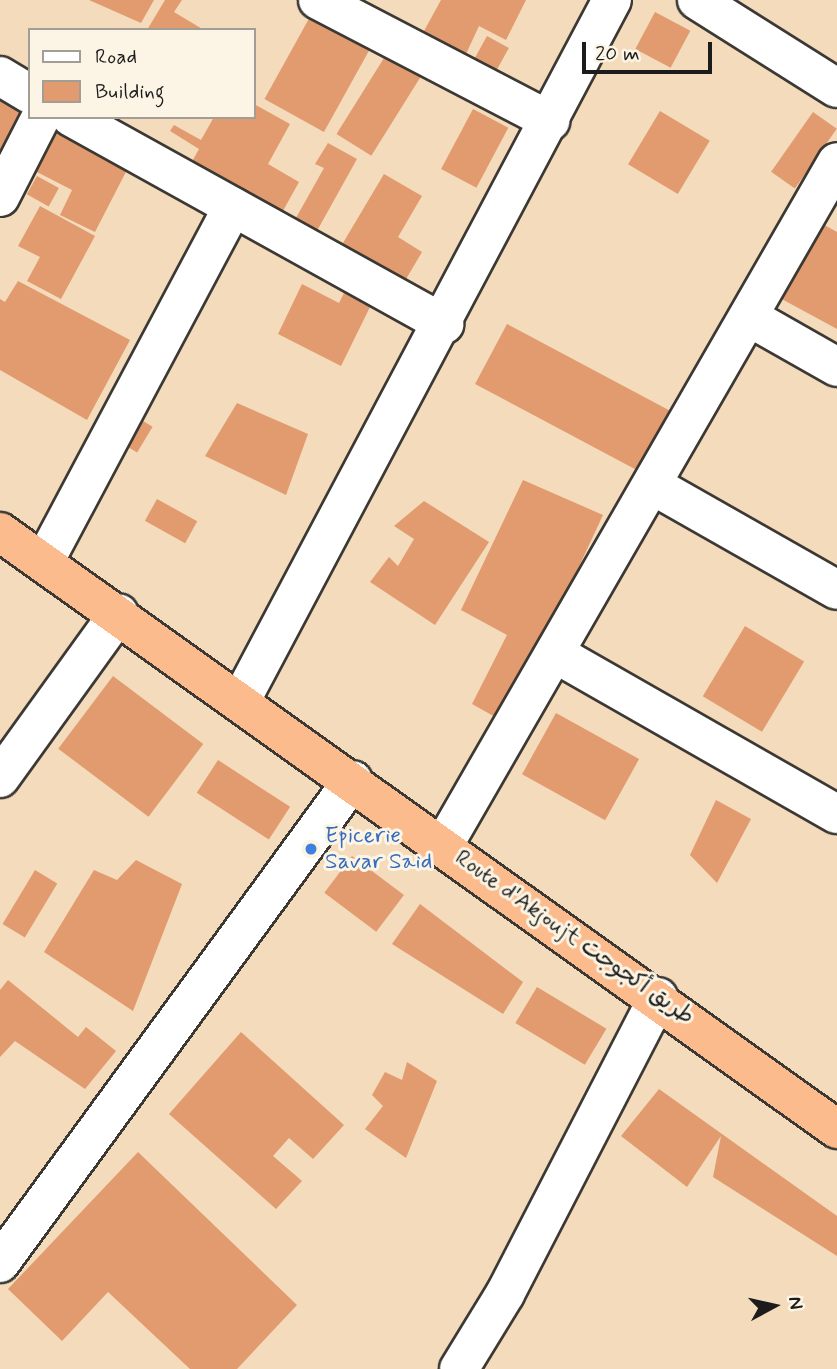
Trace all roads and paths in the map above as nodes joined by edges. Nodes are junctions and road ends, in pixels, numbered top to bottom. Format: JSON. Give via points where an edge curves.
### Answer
{"nodes":[{"id":1,"x":320,"y":0,"type":"edge"},
{"id":2,"x":611,"y":0,"type":"edge"},
{"id":3,"x":697,"y":0,"type":"edge"},
{"id":4,"x":0,"y":76,"type":"edge"},
{"id":5,"x":837,"y":88,"type":"edge"},
{"id":6,"x":28,"y":92,"type":"edge"},
{"id":7,"x":40,"y":119,"type":"edge"},
{"id":8,"x":75,"y":119,"type":"edge"},
{"id":9,"x":551,"y":121,"type":"junction"},
{"id":10,"x":837,"y":162,"type":"edge"},
{"id":11,"x":0,"y":197,"type":"edge"},
{"id":12,"x":233,"y":207,"type":"junction"},
{"id":13,"x":749,"y":317,"type":"junction"},
{"id":14,"x":444,"y":324,"type":"junction"},
{"id":15,"x":837,"y":366,"type":"edge"},
{"id":16,"x":654,"y":485,"type":"junction"},
{"id":17,"x":0,"y":532,"type":"edge"},
{"id":18,"x":44,"y":562,"type":"junction"},
{"id":19,"x":837,"y":590,"type":"edge"},
{"id":20,"x":119,"y":613,"type":"junction"},
{"id":21,"x":556,"y":654,"type":"junction"},
{"id":22,"x":241,"y":700,"type":"junction"},
{"id":23,"x":0,"y":778,"type":"edge"},
{"id":24,"x":354,"y":780,"type":"junction"},
{"id":25,"x":837,"y":814,"type":"edge"},
{"id":26,"x":443,"y":846,"type":"junction"},
{"id":27,"x":658,"y":997,"type":"junction"},
{"id":28,"x":837,"y":1129,"type":"edge"},
{"id":29,"x":0,"y":1263,"type":"edge"},
{"id":30,"x":459,"y":1369,"type":"edge"}],
"edges":[{"from":1,"to":9,"type":"street"},
{"from":2,"to":9,"type":"street"},
{"from":3,"to":5,"type":"street"},
{"from":4,"to":6,"type":"street"},
{"from":7,"to":11,"type":"street"},
{"from":8,"to":12,"type":"street"},
{"from":9,"to":14,"type":"street"},
{"from":10,"to":13,"type":"street"},
{"from":12,"to":14,"type":"street"},
{"from":12,"to":18,"type":"street"},
{"from":13,"to":15,"type":"street"},
{"from":13,"to":16,"type":"street"},
{"from":14,"to":22,"type":"street"},
{"from":16,"to":19,"type":"street"},
{"from":16,"to":21,"type":"street"},
{"from":17,"to":18,"type":"highway","name":"Route d'Akjoujt طريق أكجوجت"},
{"from":18,"to":20,"type":"highway","name":"Route d'Akjoujt طريق أكجوجت"},
{"from":20,"to":22,"type":"highway","name":"Route d'Akjoujt طريق أكجوجت"},
{"from":20,"to":23,"type":"street"},
{"from":21,"to":25,"type":"street"},
{"from":21,"to":26,"type":"street"},
{"from":22,"to":24,"type":"highway","name":"Route d'Akjoujt طريق أكجوجت"},
{"from":24,"to":26,"type":"highway","name":"Route d'Akjoujt طريق أكجوجت"},
{"from":24,"to":29,"type":"street"},
{"from":26,"to":27,"type":"highway","name":"Route d'Akjoujt طريق أكجوجت"},
{"from":27,"to":28,"type":"highway","name":"Route d'Akjoujt طريق أكجوجت"},
{"from":27,"to":30,"type":"street","via":[[505,1294]]}]}
